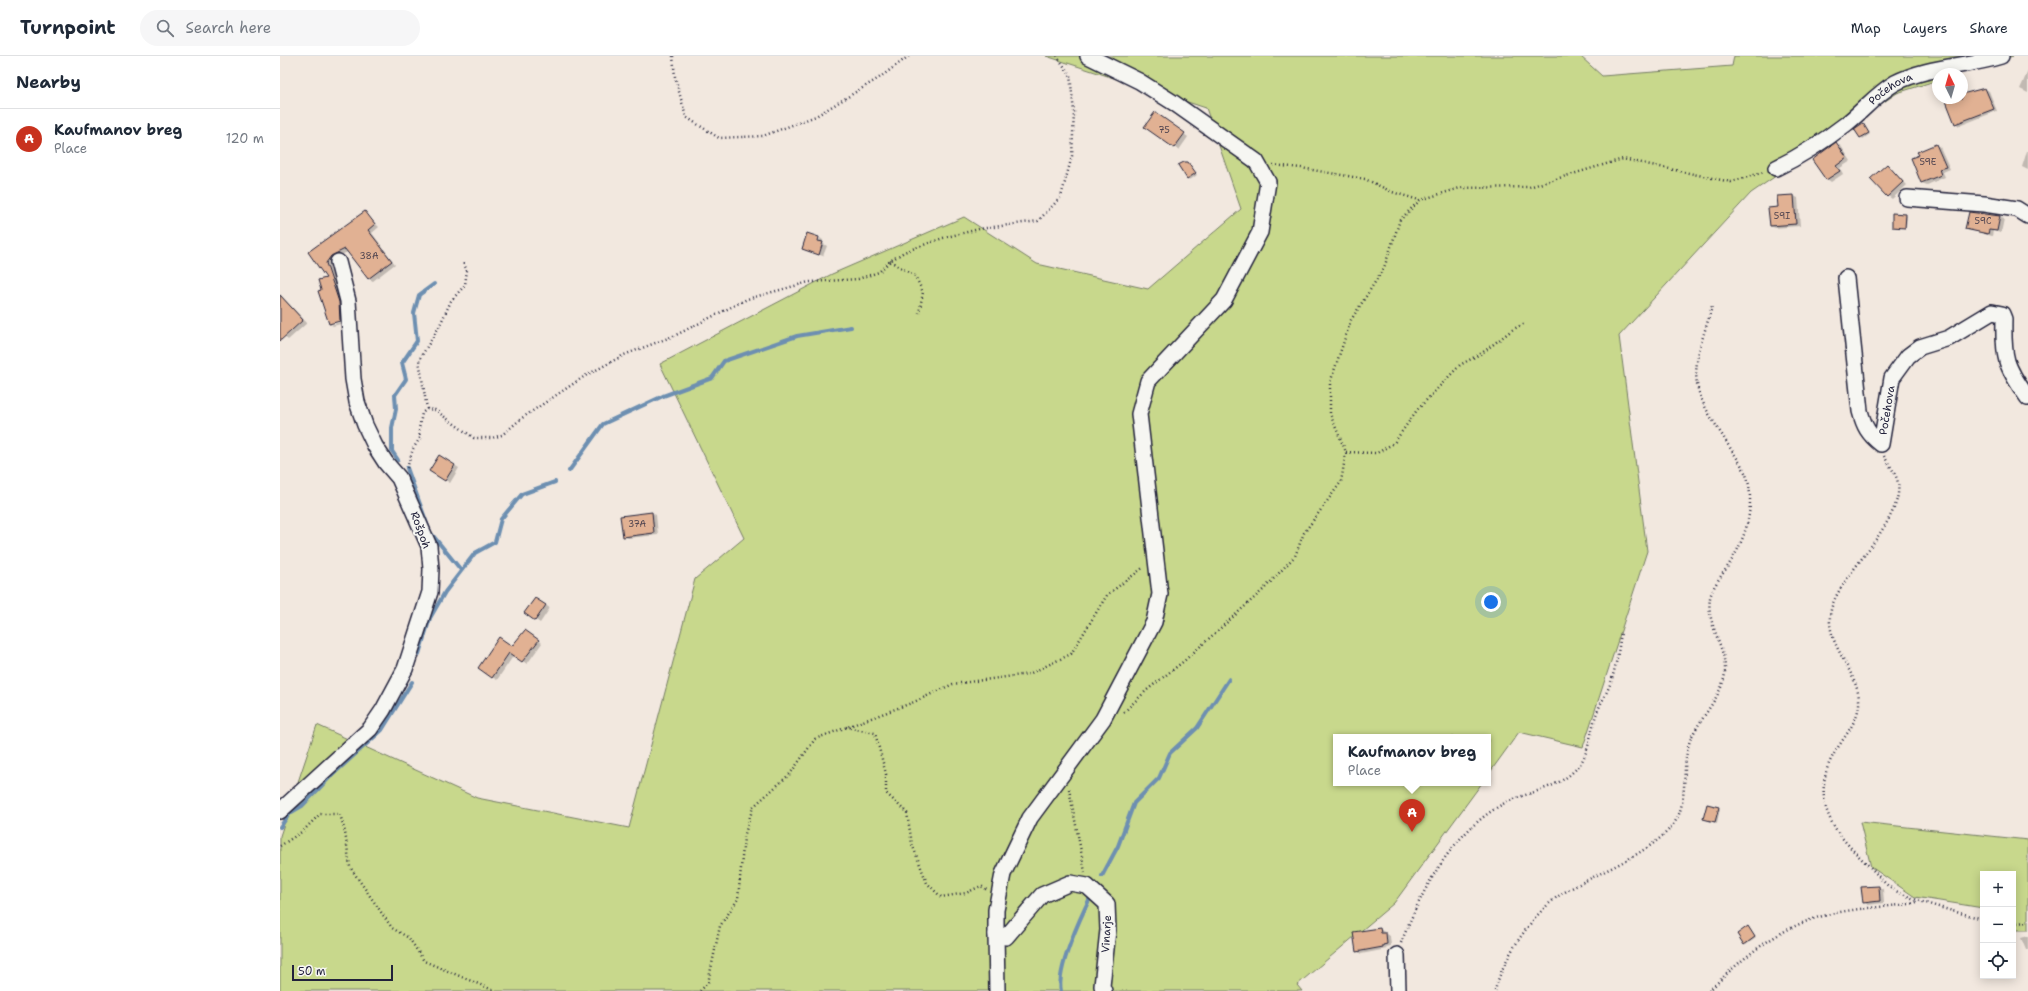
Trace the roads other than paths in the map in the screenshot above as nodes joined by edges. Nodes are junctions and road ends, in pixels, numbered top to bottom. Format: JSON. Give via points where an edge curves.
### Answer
{"nodes":[{"id":1,"x":1088,"y":56,"type":"edge"},
{"id":2,"x":2001,"y":56,"type":"edge"},
{"id":3,"x":1776,"y":168,"type":"road end"},
{"id":4,"x":1907,"y":198,"type":"dead end"},
{"id":5,"x":2028,"y":216,"type":"edge"},
{"id":6,"x":338,"y":262,"type":"dead end"},
{"id":7,"x":1846,"y":278,"type":"dead end"},
{"id":8,"x":2028,"y":398,"type":"edge"},
{"id":9,"x":280,"y":811,"type":"edge"},
{"id":10,"x":996,"y":934,"type":"junction"},
{"id":11,"x":1397,"y":955,"type":"road end"},
{"id":12,"x":997,"y":991,"type":"edge"},
{"id":13,"x":1104,"y":991,"type":"edge"},
{"id":14,"x":1398,"y":991,"type":"edge"}],
"edges":[{"from":1,"to":10,"type":"street","via":[[1139,81],[1174,103],[1256,161],[1268,182],[1260,232],[1224,300],[1148,381],[1139,414],[1160,594],[1154,622],[1103,719],[1027,825],[1003,874],[996,910]]},
{"from":2,"to":3,"type":"street","name":"Počehova","via":[[1923,71],[1894,84],[1868,103],[1847,124],[1799,157]]},
{"from":4,"to":5,"type":"street","via":[[1984,204],[2017,209]]},
{"from":6,"to":9,"type":"street","name":"Rošpoh","via":[[348,301],[357,402],[375,446],[399,478],[429,546],[430,592],[405,668],[384,710],[370,729]]},
{"from":7,"to":8,"type":"street","name":"Počehova","via":[[1860,411],[1865,428],[1881,444],[1892,378],[1908,356],[1920,347],[1949,338],[1992,312],[2002,314],[2004,352],[2012,377]]},
{"from":10,"to":12,"type":"street"},
{"from":10,"to":13,"type":"street","name":"Vinarje","via":[[1006,937],[1042,895],[1070,883],[1087,886],[1107,904],[1108,930],[1102,986]]},
{"from":11,"to":14,"type":"street"}]}
